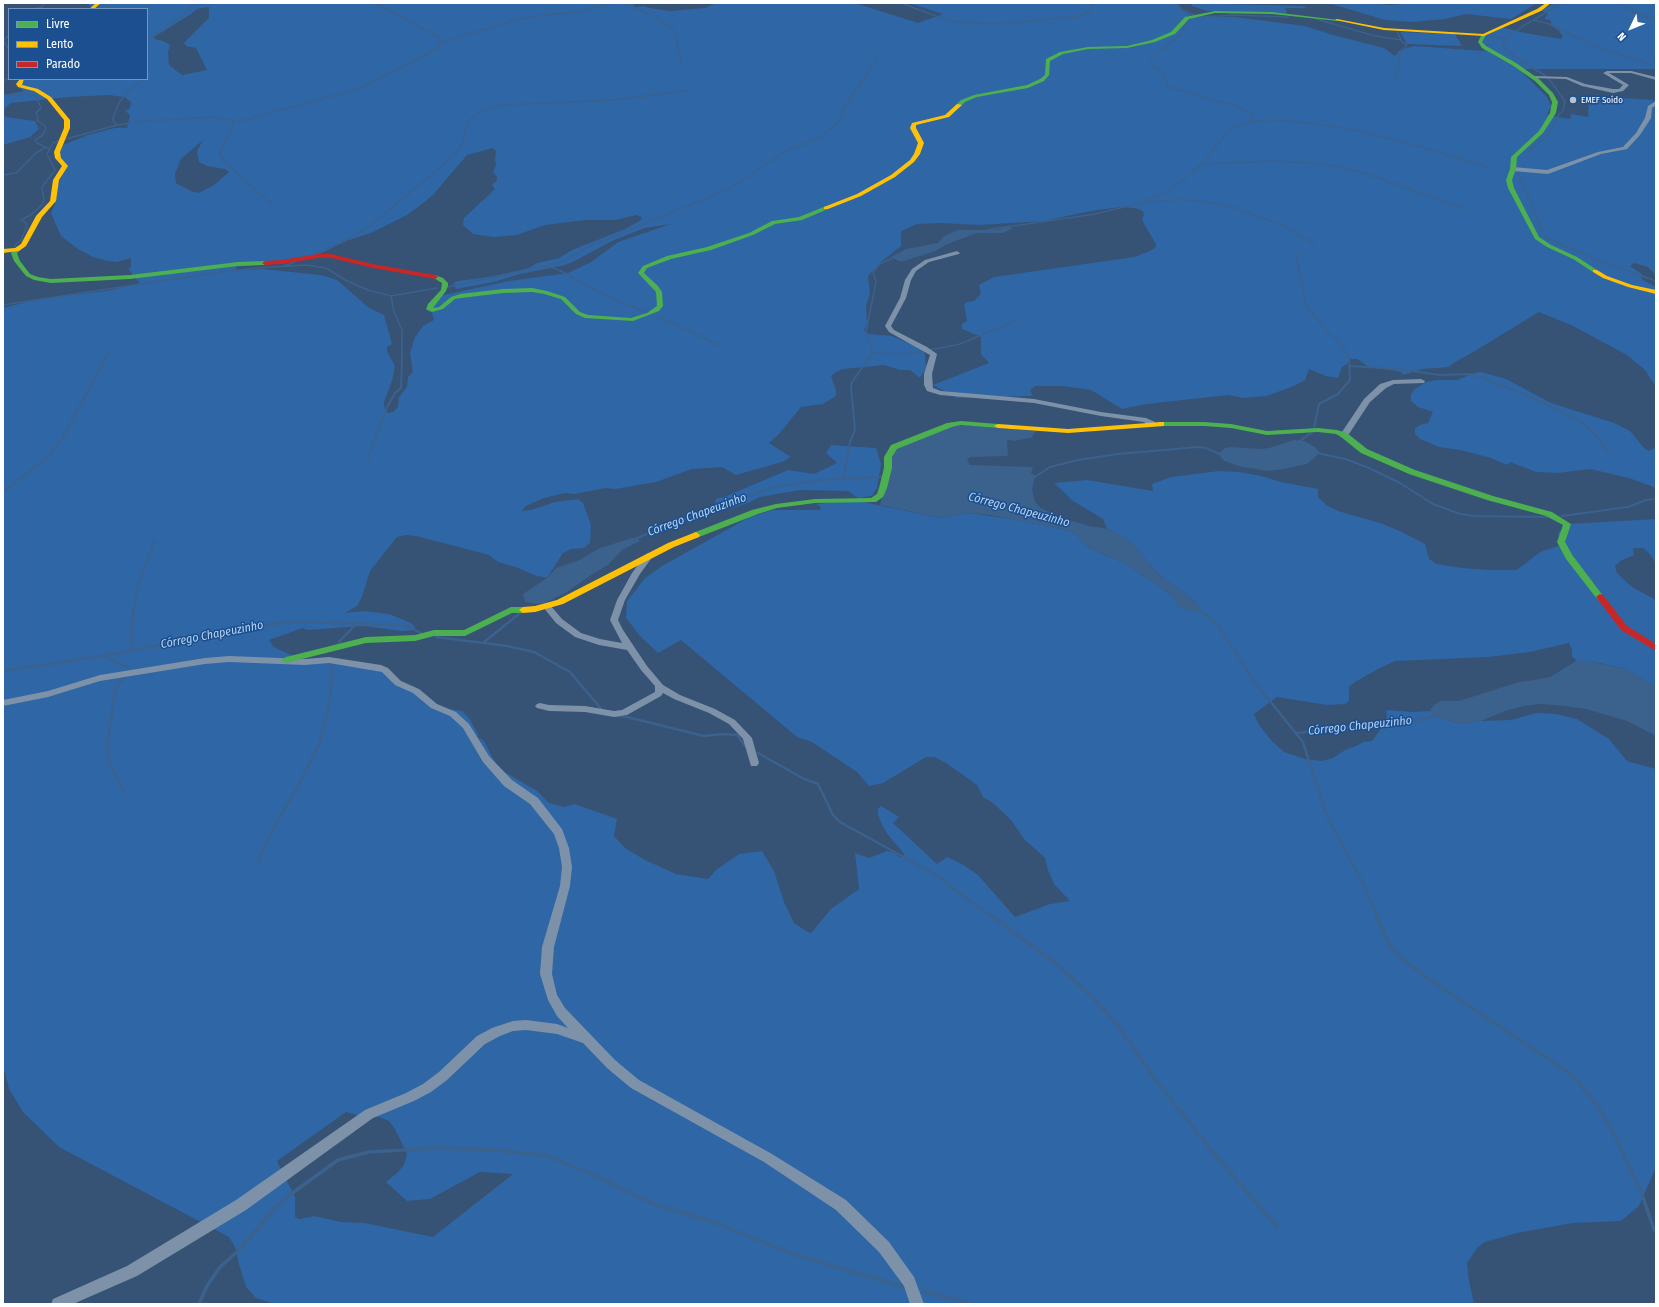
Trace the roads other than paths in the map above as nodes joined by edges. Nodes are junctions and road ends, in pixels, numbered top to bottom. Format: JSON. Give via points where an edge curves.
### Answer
{"nodes":[{"id":1,"x":1548,"y":3,"type":"edge"},
{"id":2,"x":1484,"y":35,"type":"junction"},
{"id":3,"x":1534,"y":77,"type":"junction"},
{"id":4,"x":1656,"y":79,"type":"edge"},
{"id":5,"x":20,"y":80,"type":"edge"},
{"id":6,"x":1656,"y":103,"type":"edge"},
{"id":7,"x":1513,"y":169,"type":"junction"},
{"id":8,"x":17,"y":250,"type":"junction"},
{"id":9,"x":3,"y":251,"type":"edge"},
{"id":10,"x":957,"y":253,"type":"dead end"},
{"id":11,"x":1656,"y":292,"type":"edge"},
{"id":12,"x":1421,"y":382,"type":"dead end"},
{"id":13,"x":1152,"y":424,"type":"junction"},
{"id":14,"x":1344,"y":435,"type":"junction"},
{"id":15,"x":649,"y":556,"type":"junction"},
{"id":16,"x":547,"y":607,"type":"junction"},
{"id":17,"x":630,"y":647,"type":"junction"},
{"id":18,"x":1656,"y":648,"type":"edge"},
{"id":19,"x":286,"y":660,"type":"junction"},
{"id":20,"x":660,"y":687,"type":"junction"},
{"id":21,"x":3,"y":703,"type":"edge"},
{"id":22,"x":540,"y":706,"type":"dead end"},
{"id":23,"x":754,"y":763,"type":"dead end"},
{"id":24,"x":588,"y":1039,"type":"junction"},
{"id":25,"x":58,"y":1304,"type":"edge"},
{"id":26,"x":917,"y":1304,"type":"edge"}],
"edges":[{"from":1,"to":2,"type":"street","via":[[1533,13]]},
{"from":2,"to":3,"type":"street","via":[[1480,42],[1484,47]]},
{"from":2,"to":8,"type":"street","via":[[1397,31],[1328,18],[1220,12],[1187,18],[1173,33],[1153,41],[1127,47],[1088,48],[1062,53],[1048,60],[1047,75],[1042,80],[1028,86],[976,96],[963,101],[947,116],[914,124],[913,128],[920,144],[912,161],[893,176],[859,195],[800,219],[774,222],[709,250],[669,257],[645,267],[641,273],[659,292],[660,306],[649,314],[631,320],[587,317],[578,313],[563,298],[532,290],[460,296],[453,298],[441,308],[432,310],[430,305],[444,290],[445,283],[441,279],[331,256],[130,277],[51,281],[28,275],[17,261],[14,253]]},
{"from":3,"to":4,"type":"street","via":[[1567,78],[1613,91],[1621,90],[1626,85],[1606,74],[1607,72],[1632,72]]},
{"from":3,"to":7,"type":"street","via":[[1551,94],[1555,106],[1549,120],[1533,142],[1514,157]]},
{"from":5,"to":8,"type":"street","via":[[20,86],[36,90],[49,98],[68,123],[57,152],[65,169],[56,180],[53,201],[39,216],[24,245]]},
{"from":6,"to":7,"type":"street","via":[[1650,107],[1645,123],[1627,146],[1548,172]]},
{"from":7,"to":11,"type":"street","via":[[1509,180],[1511,188],[1537,238],[1605,277]]},
{"from":8,"to":9,"type":"street"},
{"from":10,"to":13,"type":"street","via":[[928,261],[914,270],[888,326],[891,331],[934,354],[928,374],[930,389],[940,393],[1034,401],[1146,420]]},
{"from":12,"to":14,"type":"street","via":[[1393,382],[1383,386],[1367,401]]},
{"from":13,"to":14,"type":"street","via":[[1217,424],[1267,433],[1318,430]]},
{"from":13,"to":15,"type":"street","via":[[1068,431],[978,424],[950,425],[894,447],[888,457],[883,488],[874,500],[831,500],[763,509],[694,535]]},
{"from":14,"to":18,"type":"street","via":[[1364,451],[1412,472],[1549,514],[1563,521],[1567,527],[1561,542],[1569,557],[1624,628]]},
{"from":15,"to":16,"type":"street","via":[[580,593]]},
{"from":15,"to":17,"type":"street","via":[[630,585],[614,620]]},
{"from":16,"to":17,"type":"street","via":[[559,621],[578,635],[599,642]]},
{"from":16,"to":19,"type":"street","via":[[511,610],[465,633],[434,633],[415,638],[366,640]]},
{"from":17,"to":20,"type":"street"},
{"from":19,"to":21,"type":"street","via":[[205,661],[100,678],[48,694]]},
{"from":19,"to":24,"type":"street","via":[[338,661],[375,666],[385,670],[398,683],[416,691],[434,706],[458,717],[486,759],[508,783],[534,801],[558,832],[567,867],[565,886],[548,947],[546,974],[552,996],[561,1012]]},
{"from":20,"to":22,"type":"street","via":[[658,694],[649,700],[619,713]]},
{"from":20,"to":23,"type":"street","via":[[732,722],[747,738]]},
{"from":24,"to":25,"type":"street","via":[[557,1029],[526,1025],[496,1032],[481,1040],[427,1088],[369,1114],[241,1205],[132,1271]]},
{"from":24,"to":26,"type":"street","via":[[611,1064],[635,1084],[768,1158],[841,1205],[884,1247],[909,1282]]}]}
